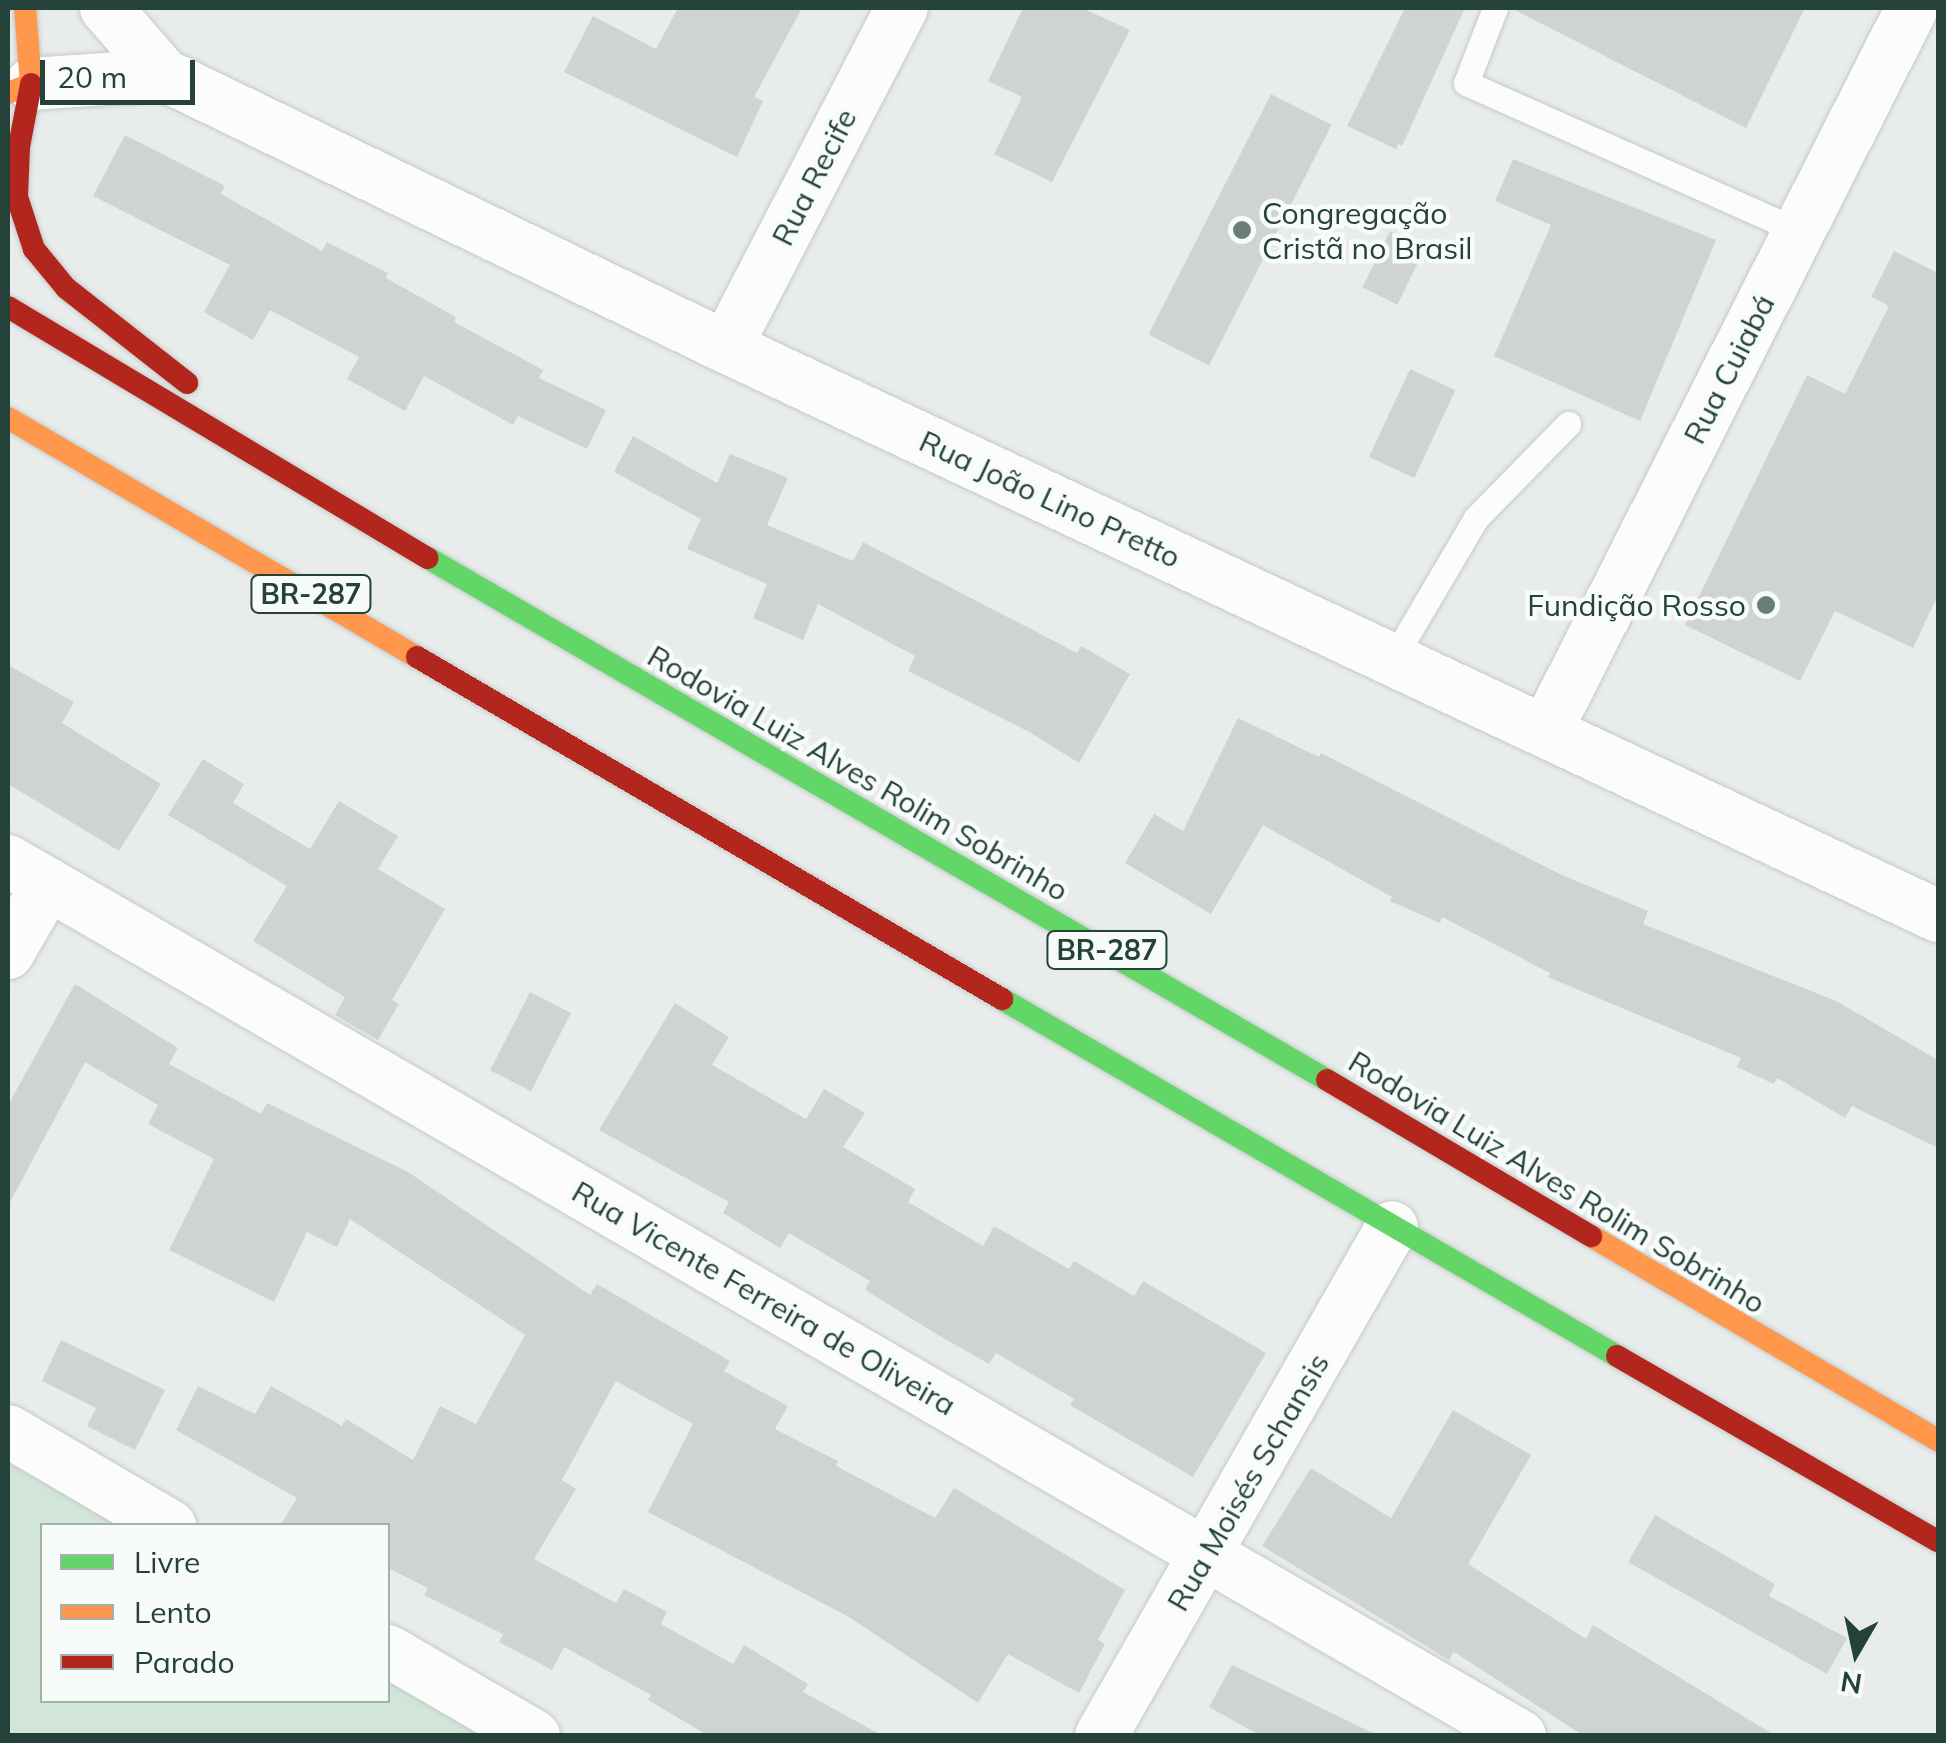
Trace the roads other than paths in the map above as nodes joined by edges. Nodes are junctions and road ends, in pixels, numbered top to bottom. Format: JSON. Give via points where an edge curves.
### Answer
{"nodes":[{"id":1,"x":25,"y":8,"type":"edge"},
{"id":2,"x":106,"y":8,"type":"edge"},
{"id":3,"x":902,"y":8,"type":"edge"},
{"id":4,"x":1495,"y":8,"type":"edge"},
{"id":5,"x":1912,"y":8,"type":"edge"},
{"id":6,"x":164,"y":75,"type":"junction"},
{"id":7,"x":20,"y":88,"type":"edge"},
{"id":8,"x":1798,"y":232,"type":"junction"},
{"id":9,"x":8,"y":307,"type":"edge"},
{"id":10,"x":726,"y":347,"type":"junction"},
{"id":11,"x":8,"y":418,"type":"edge"},
{"id":12,"x":1568,"y":424,"type":"dead end"},
{"id":13,"x":272,"y":465,"type":"junction"},
{"id":14,"x":1393,"y":659,"type":"junction"},
{"id":15,"x":1546,"y":731,"type":"junction"},
{"id":16,"x":28,"y":872,"type":"edge"},
{"id":17,"x":1938,"y":916,"type":"edge"},
{"id":18,"x":8,"y":953,"type":"edge"},
{"id":19,"x":1392,"y":1227,"type":"junction"},
{"id":20,"x":8,"y":1432,"type":"edge"},
{"id":21,"x":1938,"y":1440,"type":"edge"},
{"id":22,"x":165,"y":1523,"type":"edge"},
{"id":23,"x":1938,"y":1542,"type":"edge"},
{"id":24,"x":1207,"y":1555,"type":"junction"},
{"id":25,"x":390,"y":1652,"type":"edge"},
{"id":26,"x":534,"y":1736,"type":"edge"},
{"id":27,"x":1100,"y":1736,"type":"edge"},
{"id":28,"x":1520,"y":1736,"type":"edge"}],
"edges":[{"from":1,"to":7,"type":"main road"},
{"from":2,"to":6,"type":"street","name":"Rua João Lino Pretto"},
{"from":3,"to":10,"type":"street","name":"Rua Recife"},
{"from":4,"to":8,"type":"lane","via":[[1466,83]]},
{"from":5,"to":8,"type":"street","name":"Rua Cuiabá"},
{"from":6,"to":7,"type":"street","name":"Rua João Lino Pretto"},
{"from":6,"to":10,"type":"street","name":"Rua João Lino Pretto"},
{"from":7,"to":13,"type":"main road","via":[[16,197],[34,249],[66,288],[174,370]]},
{"from":8,"to":15,"type":"street","name":"Rua Cuiabá"},
{"from":9,"to":13,"type":"main road","name":"Rodovia Luiz Alves Rolim Sobrinho","number":"BR-287"},
{"from":10,"to":14,"type":"street","name":"Rua João Lino Pretto"},
{"from":11,"to":19,"type":"main road","number":"BR-287"},
{"from":12,"to":14,"type":"lane","via":[[1476,518]]},
{"from":13,"to":21,"type":"main road","name":"Rodovia Luiz Alves Rolim Sobrinho","number":"BR-287"},
{"from":14,"to":15,"type":"street","name":"Rua João Lino Pretto"},
{"from":15,"to":17,"type":"street","name":"Rua João Lino Pretto"},
{"from":16,"to":18,"type":"street"},
{"from":16,"to":24,"type":"street","name":"Rua Vicente Ferreira de Oliveira"},
{"from":19,"to":23,"type":"main road","number":"BR-287"},
{"from":19,"to":24,"type":"street","name":"Rua Moisés Schansis"},
{"from":20,"to":22,"type":"street"},
{"from":24,"to":27,"type":"street","name":"Rua Moisés Schansis"},
{"from":24,"to":28,"type":"street","name":"Rua Vicente Ferreira de Oliveira"},
{"from":25,"to":26,"type":"street"}]}
